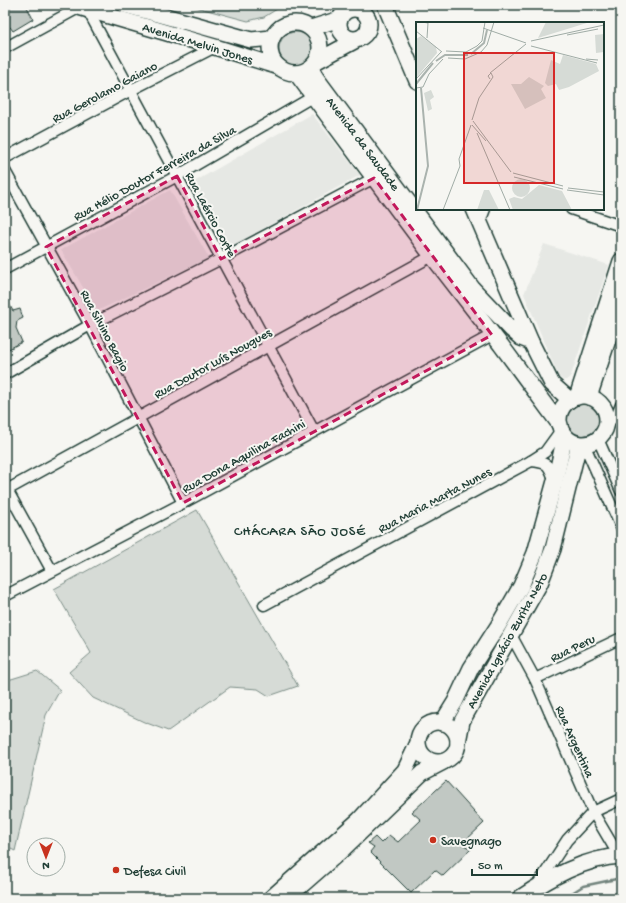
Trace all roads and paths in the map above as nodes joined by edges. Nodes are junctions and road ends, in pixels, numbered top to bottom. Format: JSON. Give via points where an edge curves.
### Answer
{"nodes":[{"id":1,"x":125,"y":5,"type":"edge"},
{"id":2,"x":80,"y":7,"type":"edge"},
{"id":3,"x":366,"y":9,"type":"edge"},
{"id":4,"x":311,"y":28,"type":"junction"},
{"id":5,"x":363,"y":35,"type":"junction"},
{"id":6,"x":272,"y":38,"type":"junction"},
{"id":7,"x":215,"y":47,"type":"junction"},
{"id":8,"x":5,"y":48,"type":"edge"},
{"id":9,"x":314,"y":64,"type":"junction"},
{"id":10,"x":279,"y":67,"type":"junction"},
{"id":11,"x":296,"y":73,"type":"junction"},
{"id":12,"x":416,"y":79,"type":"edge"},
{"id":13,"x":131,"y":90,"type":"junction"},
{"id":14,"x":314,"y":96,"type":"junction"},
{"id":15,"x":5,"y":158,"type":"edge"},
{"id":16,"x":5,"y":171,"type":"edge"},
{"id":17,"x":177,"y":176,"type":"junction"},
{"id":18,"x":374,"y":178,"type":"junction"},
{"id":19,"x":574,"y":210,"type":"edge"},
{"id":20,"x":480,"y":213,"type":"edge"},
{"id":21,"x":621,"y":226,"type":"edge"},
{"id":22,"x":46,"y":247,"type":"junction"},
{"id":23,"x":432,"y":256,"type":"junction"},
{"id":24,"x":221,"y":259,"type":"junction"},
{"id":25,"x":621,"y":261,"type":"edge"},
{"id":26,"x":5,"y":268,"type":"edge"},
{"id":27,"x":621,"y":301,"type":"edge"},
{"id":28,"x":90,"y":325,"type":"junction"},
{"id":29,"x":521,"y":337,"type":"junction"},
{"id":30,"x":497,"y":340,"type":"junction"},
{"id":31,"x":268,"y":346,"type":"junction"},
{"id":32,"x":5,"y":374,"type":"edge"},
{"id":33,"x":578,"y":398,"type":"junction"},
{"id":34,"x":621,"y":405,"type":"edge"},
{"id":35,"x":137,"y":418,"type":"junction"},
{"id":36,"x":607,"y":423,"type":"junction"},
{"id":37,"x":562,"y":430,"type":"junction"},
{"id":38,"x":314,"y":431,"type":"junction"},
{"id":39,"x":587,"y":443,"type":"junction"},
{"id":40,"x":531,"y":461,"type":"junction"},
{"id":41,"x":555,"y":481,"type":"junction"},
{"id":42,"x":6,"y":489,"type":"edge"},
{"id":43,"x":621,"y":491,"type":"edge"},
{"id":44,"x":183,"y":502,"type":"junction"},
{"id":45,"x":621,"y":527,"type":"edge"},
{"id":46,"x":52,"y":571,"type":"junction"},
{"id":47,"x":5,"y":596,"type":"edge"},
{"id":48,"x":264,"y":605,"type":"dead end"},
{"id":49,"x":511,"y":635,"type":"junction"},
{"id":50,"x":621,"y":638,"type":"edge"},
{"id":51,"x":535,"y":679,"type":"junction"},
{"id":52,"x":442,"y":722,"type":"junction"},
{"id":53,"x":458,"y":742,"type":"junction"},
{"id":54,"x":417,"y":745,"type":"junction"},
{"id":55,"x":443,"y":762,"type":"junction"},
{"id":56,"x":621,"y":799,"type":"edge"},
{"id":57,"x":594,"y":812,"type":"junction"},
{"id":58,"x":620,"y":856,"type":"edge"},
{"id":59,"x":536,"y":888,"type":"junction"},
{"id":60,"x":271,"y":898,"type":"edge"},
{"id":61,"x":287,"y":898,"type":"edge"},
{"id":62,"x":520,"y":898,"type":"edge"}],
"edges":[{"from":1,"to":6,"type":"street","name":"Avenida Melvin Jones","via":[[251,40]]},
{"from":2,"to":7,"type":"street","name":"Avenida Melvin Jones"},
{"from":2,"to":8,"type":"street"},
{"from":2,"to":13,"type":"street","name":"Rua Laércio Corte"},
{"from":3,"to":4,"type":"street"},
{"from":3,"to":5,"type":"street"},
{"from":3,"to":5,"type":"street","via":[[357,9],[365,14],[369,23]]},
{"from":3,"to":5,"type":"street","via":[[339,24],[342,34],[350,39]]},
{"from":3,"to":12,"type":"street","via":[[393,26]]},
{"from":4,"to":6,"type":"street","via":[[293,23],[281,28]]},
{"from":4,"to":9,"type":"street","via":[[319,40],[320,47],[320,54]]},
{"from":5,"to":9,"type":"street"},
{"from":6,"to":10,"type":"street","via":[[271,54]]},
{"from":7,"to":10,"type":"street","name":"Avenida Melvin Jones"},
{"from":7,"to":13,"type":"street","name":"Rua Gerolamo Gaiano"},
{"from":9,"to":11,"type":"street","via":[[304,72]]},
{"from":9,"to":29,"type":"street","name":"Avenida da Saudade","via":[[311,69],[317,79],[473,289]]},
{"from":10,"to":11,"type":"street","via":[[284,71]]},
{"from":11,"to":14,"type":"street","name":"Avenida da Saudade"},
{"from":13,"to":15,"type":"street","name":"Rua Gerolamo Gaiano"},
{"from":13,"to":17,"type":"street","name":"Rua Laércio Corte"},
{"from":14,"to":17,"type":"street","name":"Rua Hélio Doutor Ferreira da Silva"},
{"from":14,"to":18,"type":"street","name":"Avenida da Saudade"},
{"from":16,"to":22,"type":"street","name":"Rua Silvino Bagio"},
{"from":17,"to":22,"type":"street","name":"Rua Hélio Doutor Ferreira da Silva"},
{"from":17,"to":24,"type":"street","name":"Rua Laércio Corte"},
{"from":18,"to":23,"type":"street","name":"Avenida da Saudade"},
{"from":18,"to":24,"type":"street"},
{"from":19,"to":21,"type":"street"},
{"from":20,"to":29,"type":"street"},
{"from":22,"to":26,"type":"street","name":"Rua Hélio Doutor Ferreira da Silva"},
{"from":22,"to":28,"type":"street","name":"Rua Silvino Bagio"},
{"from":23,"to":30,"type":"street","name":"Avenida da Saudade"},
{"from":23,"to":31,"type":"street","name":"Rua Doutor Luís Nougues"},
{"from":24,"to":28,"type":"street"},
{"from":24,"to":31,"type":"street","name":"Rua Laércio Corte"},
{"from":25,"to":33,"type":"street"},
{"from":27,"to":33,"type":"street"},
{"from":28,"to":32,"type":"street"},
{"from":28,"to":35,"type":"street","name":"Rua Silvino Bagio"},
{"from":29,"to":30,"type":"street"},
{"from":29,"to":33,"type":"street","name":"Avenida da Saudade","via":[[552,384]]},
{"from":30,"to":37,"type":"street","name":"Avenida da Saudade"},
{"from":30,"to":38,"type":"street","name":"Rua Dona Aquilina Fachini"},
{"from":31,"to":35,"type":"street","name":"Rua Doutor Luís Nougues"},
{"from":31,"to":38,"type":"street","name":"Rua Laércio Corte"},
{"from":33,"to":36,"type":"street","via":[[596,399],[605,409]]},
{"from":33,"to":37,"type":"street","via":[[561,411],[559,418]]},
{"from":34,"to":36,"type":"street","via":[[617,415]]},
{"from":35,"to":42,"type":"street","name":"Rua Doutor Luís Nougues"},
{"from":35,"to":44,"type":"street","name":"Rua Silvino Bagio"},
{"from":36,"to":39,"type":"street","via":[[602,435]]},
{"from":37,"to":39,"type":"street","via":[[571,441]]},
{"from":37,"to":40,"type":"street","name":"Rua Maria Marta Nunes","via":[[545,452]]},
{"from":37,"to":41,"type":"street","name":"Avenida Ignácio Zurita Neto"},
{"from":38,"to":44,"type":"street","name":"Rua Dona Aquilina Fachini"},
{"from":39,"to":43,"type":"street"},
{"from":39,"to":45,"type":"street"},
{"from":39,"to":49,"type":"street","name":"Avenida Ignácio Zurita Neto","via":[[540,583]]},
{"from":40,"to":41,"type":"street","via":[[548,465]]},
{"from":40,"to":48,"type":"street","name":"Rua Maria Marta Nunes"},
{"from":41,"to":52,"type":"street","name":"Avenida Ignácio Zurita Neto","via":[[535,553],[521,586],[471,668]]},
{"from":42,"to":46,"type":"street"},
{"from":44,"to":46,"type":"street","name":"Rua Dona Aquilina Fachini"},
{"from":46,"to":47,"type":"street","name":"Rua Dona Aquilina Fachini"},
{"from":49,"to":51,"type":"street","name":"Rua Argentina"},
{"from":49,"to":53,"type":"street","name":"Avenida Ignácio Zurita Neto","via":[[462,721]]},
{"from":50,"to":51,"type":"street","name":"Rua Peru"},
{"from":51,"to":57,"type":"street","name":"Rua Argentina"},
{"from":52,"to":53,"type":"street","via":[[453,730]]},
{"from":52,"to":54,"type":"street","via":[[435,722],[423,728],[419,733]]},
{"from":53,"to":55,"type":"street","via":[[454,755]]},
{"from":54,"to":55,"type":"street","via":[[419,752],[429,761]]},
{"from":54,"to":60,"type":"street","via":[[405,770],[359,820]]},
{"from":55,"to":61,"type":"street","via":[[422,772],[343,850]]},
{"from":56,"to":57,"type":"street"},
{"from":57,"to":58,"type":"street","name":"Rua Argentina"},
{"from":57,"to":59,"type":"street","via":[[567,840]]},
{"from":58,"to":59,"type":"street","via":[[592,861]]},
{"from":59,"to":62,"type":"street"}]}
